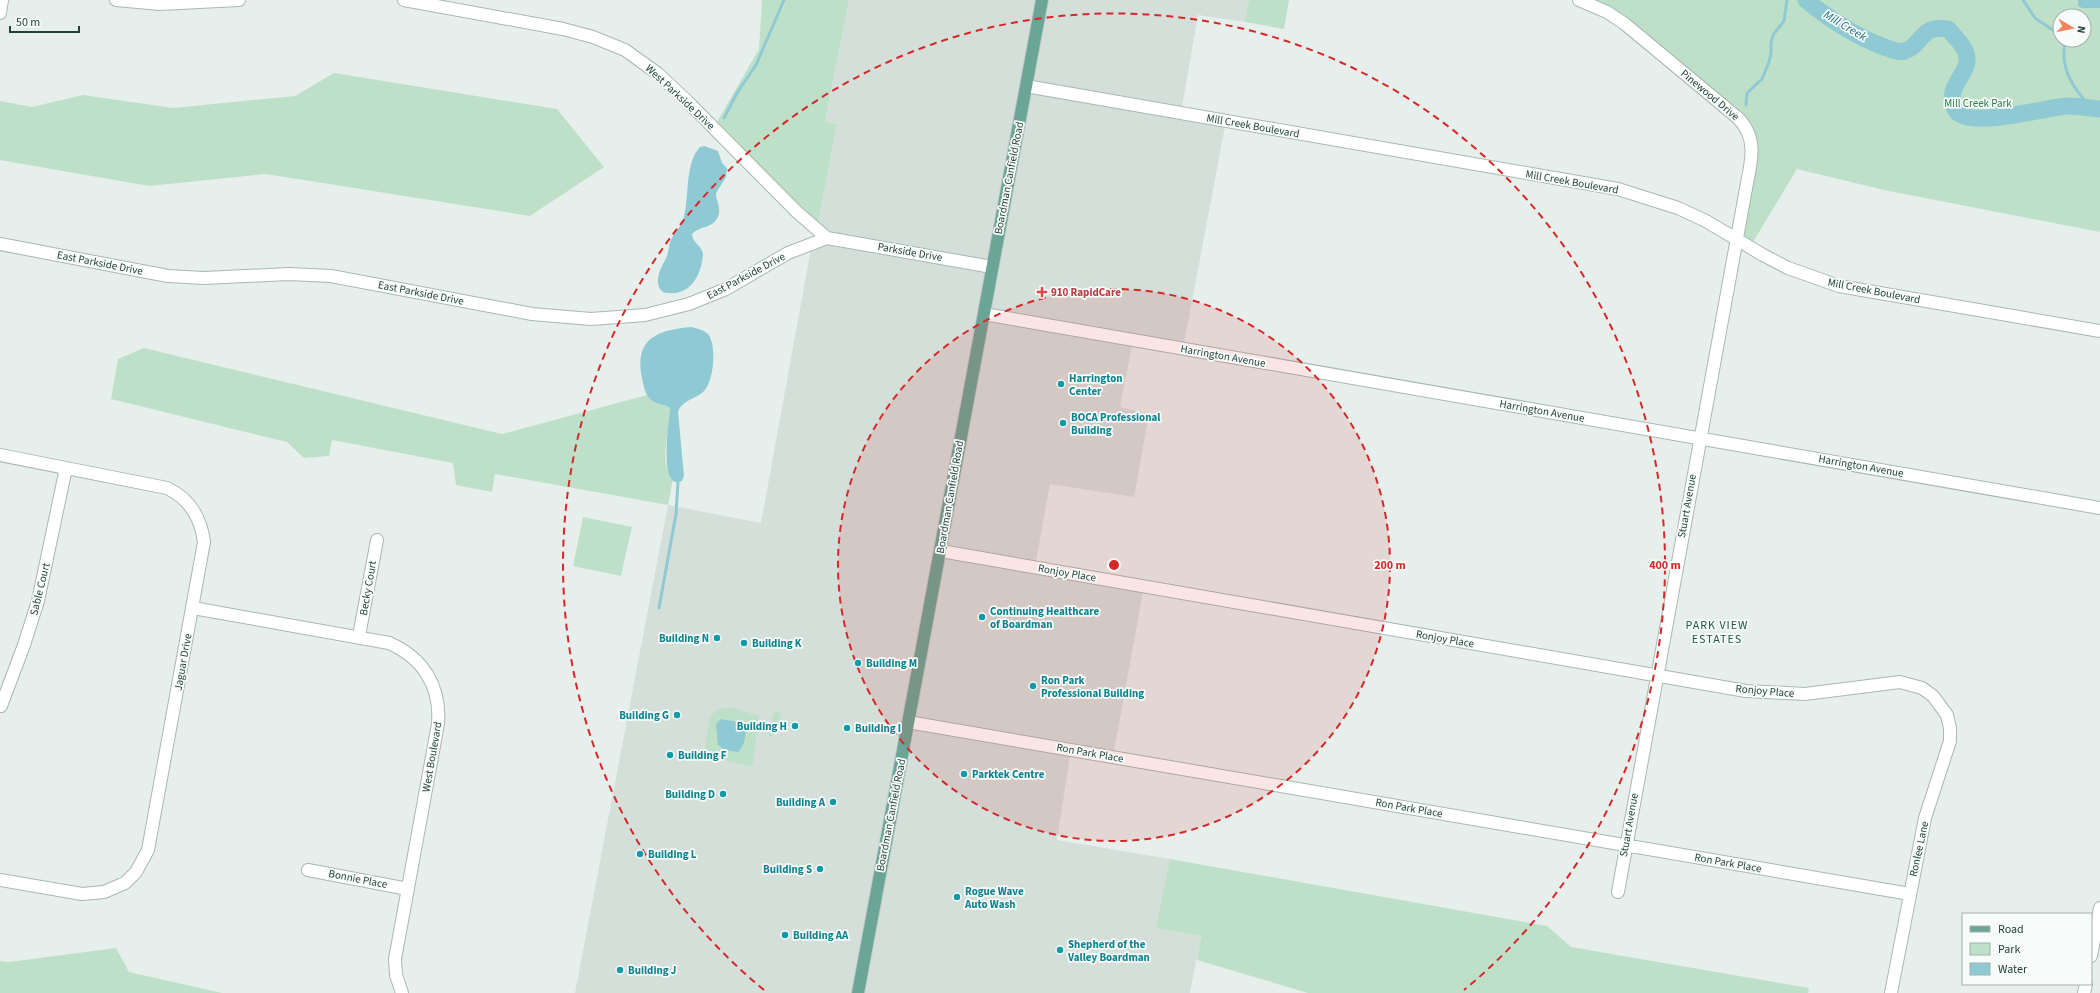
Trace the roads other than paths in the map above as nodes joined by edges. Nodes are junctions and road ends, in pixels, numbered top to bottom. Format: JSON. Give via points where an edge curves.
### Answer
{"nodes":[{"id":1,"x":2,"y":0,"type":"edge"},
{"id":2,"x":116,"y":0,"type":"edge"},
{"id":3,"x":239,"y":0,"type":"edge"},
{"id":4,"x":404,"y":0,"type":"edge"},
{"id":5,"x":1042,"y":0,"type":"edge"},
{"id":6,"x":1579,"y":0,"type":"edge"},
{"id":7,"x":0,"y":13,"type":"edge"},
{"id":8,"x":1026,"y":86,"type":"junction"},
{"id":9,"x":827,"y":238,"type":"junction"},
{"id":10,"x":1736,"y":239,"type":"junction"},
{"id":11,"x":0,"y":244,"type":"edge"},
{"id":12,"x":992,"y":267,"type":"junction"},
{"id":13,"x":984,"y":314,"type":"junction"},
{"id":14,"x":2100,"y":331,"type":"edge"},
{"id":15,"x":1700,"y":438,"type":"junction"},
{"id":16,"x":0,"y":455,"type":"edge"},
{"id":17,"x":66,"y":468,"type":"junction"},
{"id":18,"x":2100,"y":508,"type":"edge"},
{"id":19,"x":377,"y":540,"type":"dead end"},
{"id":20,"x":941,"y":551,"type":"junction"},
{"id":21,"x":193,"y":608,"type":"junction"},
{"id":22,"x":359,"y":636,"type":"junction"},
{"id":23,"x":1657,"y":676,"type":"junction"},
{"id":24,"x":1,"y":706,"type":"edge"},
{"id":25,"x":1943,"y":708,"type":"joint"},
{"id":26,"x":908,"y":722,"type":"junction"},
{"id":27,"x":1626,"y":845,"type":"junction"},
{"id":28,"x":308,"y":870,"type":"dead end"},
{"id":29,"x":0,"y":880,"type":"edge"},
{"id":30,"x":408,"y":889,"type":"junction"},
{"id":31,"x":1618,"y":892,"type":"dead end"},
{"id":32,"x":1910,"y":894,"type":"junction"},
{"id":33,"x":2100,"y":908,"type":"edge"},
{"id":34,"x":2092,"y":951,"type":"edge"},
{"id":35,"x":402,"y":993,"type":"edge"},
{"id":36,"x":858,"y":993,"type":"edge"},
{"id":37,"x":1891,"y":993,"type":"edge"}],
"edges":[{"from":1,"to":7,"type":"street"},
{"from":2,"to":3,"type":"street","via":[[160,4]]},
{"from":4,"to":9,"type":"street","name":"West Parkside Drive","via":[[563,29],[593,37],[625,50],[657,73],[797,212]]},
{"from":5,"to":8,"type":"main road","name":"Boardman Canfield Road"},
{"from":6,"to":10,"type":"street","name":"Pinewood Drive","via":[[1607,12],[1625,24],[1747,128],[1752,145],[1752,158]]},
{"from":8,"to":10,"type":"street","name":"Mill Creek Boulevard","via":[[1618,190],[1678,208]]},
{"from":8,"to":12,"type":"main road","name":"Boardman Canfield Road"},
{"from":9,"to":11,"type":"street","name":"East Parkside Drive","via":[[788,253],[726,289],[689,304],[645,315],[591,319],[532,314],[331,276],[168,276]]},
{"from":9,"to":12,"type":"street","name":"Parkside Drive"},
{"from":10,"to":14,"type":"street","name":"Mill Creek Boulevard","via":[[1788,268],[1839,286]]},
{"from":10,"to":15,"type":"street","name":"Stuart Avenue"},
{"from":12,"to":13,"type":"main road","name":"Boardman Canfield Road"},
{"from":13,"to":15,"type":"street","name":"Harrington Avenue"},
{"from":13,"to":20,"type":"main road","name":"Boardman Canfield Road"},
{"from":15,"to":18,"type":"street","name":"Harrington Avenue"},
{"from":15,"to":23,"type":"street","name":"Stuart Avenue"},
{"from":16,"to":17,"type":"street","name":"Jaguar Drive"},
{"from":17,"to":21,"type":"street","name":"Jaguar Drive","via":[[160,485],[176,492],[188,502],[200,521],[204,542]]},
{"from":17,"to":24,"type":"street","name":"Sable Court","via":[[38,601]]},
{"from":19,"to":22,"type":"street","name":"Becky Court"},
{"from":20,"to":23,"type":"street","name":"Ronjoy Place"},
{"from":20,"to":26,"type":"main road","name":"Boardman Canfield Road"},
{"from":21,"to":22,"type":"street","name":"West Boulevard"},
{"from":21,"to":29,"type":"street","name":"Jaguar Drive","via":[[148,850],[136,872],[115,889],[93,894]]},
{"from":22,"to":30,"type":"street","name":"West Boulevard","via":[[389,642],[411,655],[429,676],[438,699],[438,724]]},
{"from":23,"to":25,"type":"street","name":"Ronjoy Place","via":[[1746,691],[1784,694],[1824,693],[1900,682],[1922,688]]},
{"from":23,"to":27,"type":"street","name":"Stuart Avenue"},
{"from":25,"to":32,"type":"street","name":"Ronlee Lane","via":[[1949,722],[1950,741],[1925,818]]},
{"from":26,"to":27,"type":"street","name":"Ron Park Place"},
{"from":26,"to":36,"type":"main road","name":"Boardman Canfield Road"},
{"from":27,"to":31,"type":"street","name":"Stuart Avenue"},
{"from":27,"to":32,"type":"street","name":"Ron Park Place"},
{"from":28,"to":30,"type":"street","name":"Bonnie Place"},
{"from":30,"to":35,"type":"street","name":"West Boulevard","via":[[395,959],[396,975]]},
{"from":32,"to":37,"type":"street","name":"Ronlee Lane"},
{"from":33,"to":34,"type":"street"}]}
